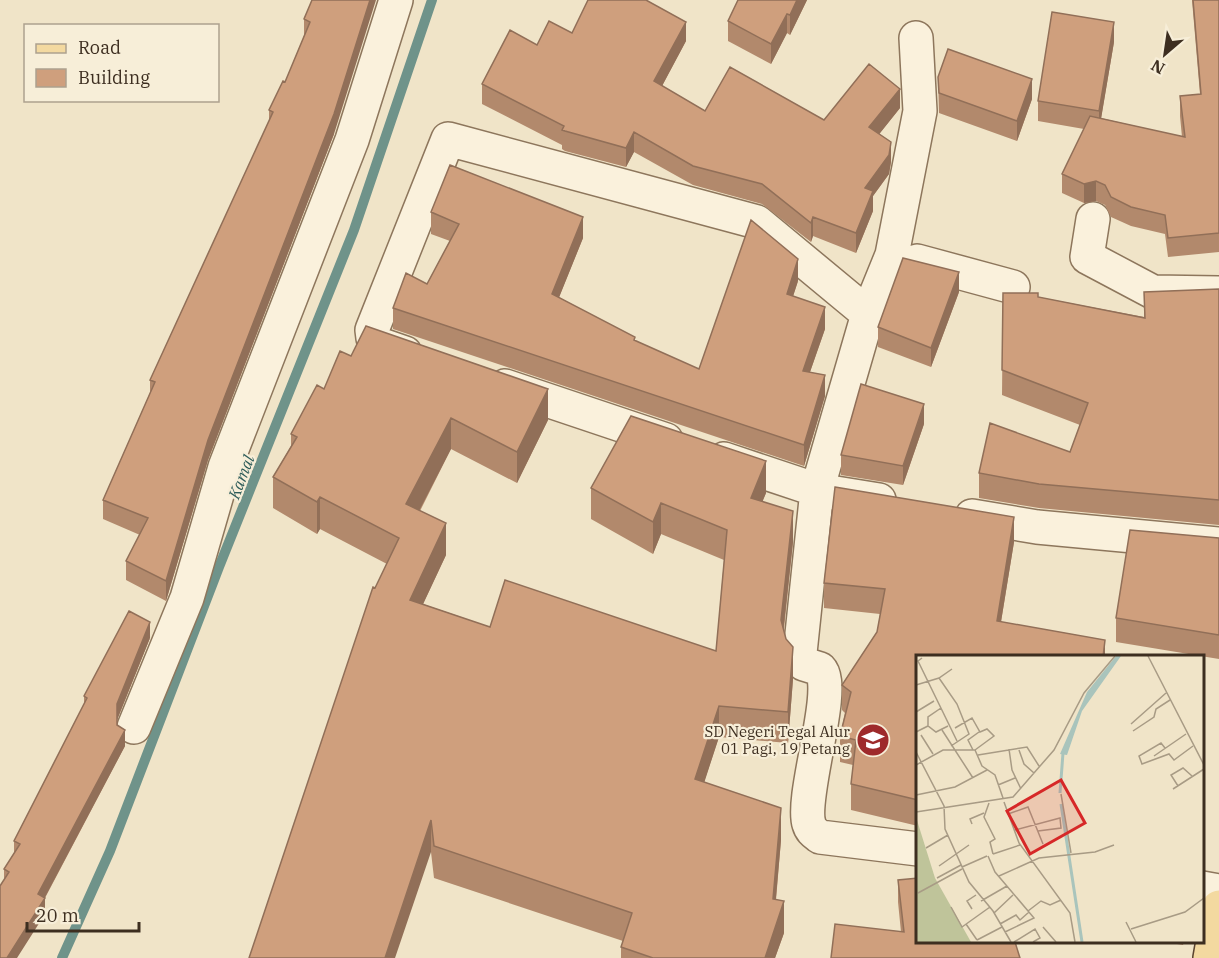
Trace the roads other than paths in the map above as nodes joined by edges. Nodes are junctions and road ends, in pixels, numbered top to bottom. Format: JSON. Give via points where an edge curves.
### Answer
{"nodes":[{"id":1,"x":396,"y":0,"type":"edge"},
{"id":2,"x":916,"y":38,"type":"dead end"},
{"id":3,"x":1093,"y":219,"type":"dead end"},
{"id":4,"x":892,"y":255,"type":"junction"},
{"id":5,"x":1013,"y":287,"type":"dead end"},
{"id":6,"x":1219,"y":293,"type":"edge"},
{"id":7,"x":868,"y":314,"type":"junction"},
{"id":8,"x":435,"y":363,"type":"edge"},
{"id":9,"x":480,"y":378,"type":"edge"},
{"id":10,"x":817,"y":490,"type":"junction"},
{"id":11,"x":910,"y":506,"type":"edge"},
{"id":12,"x":945,"y":511,"type":"edge"},
{"id":13,"x":1219,"y":544,"type":"edge"},
{"id":14,"x":134,"y":727,"type":"dead end"},
{"id":15,"x":916,"y":849,"type":"edge"},
{"id":16,"x":1204,"y":888,"type":"edge"},
{"id":17,"x":1219,"y":891,"type":"edge"},
{"id":18,"x":1219,"y":907,"type":"edge"},
{"id":19,"x":1210,"y":958,"type":"edge"}],
"edges":[{"from":1,"to":14,"type":"street","via":[[352,140],[225,467],[187,598]]},
{"from":2,"to":4,"type":"street","via":[[920,111]]},
{"from":3,"to":6,"type":"street","via":[[1087,257],[1153,292]]},
{"from":4,"to":5,"type":"street"},
{"from":4,"to":7,"type":"street"},
{"from":7,"to":8,"type":"street","via":[[757,222],[445,139],[372,330],[379,344]]},
{"from":7,"to":10,"type":"street"},
{"from":9,"to":10,"type":"street"},
{"from":10,"to":11,"type":"street"},
{"from":10,"to":15,"type":"street","via":[[800,653],[804,664],[820,669],[824,678],[808,822],[820,837]]},
{"from":12,"to":13,"type":"street","via":[[1037,526]]},
{"from":16,"to":17,"type":"street"},
{"from":18,"to":19,"type":"main road"}]}
